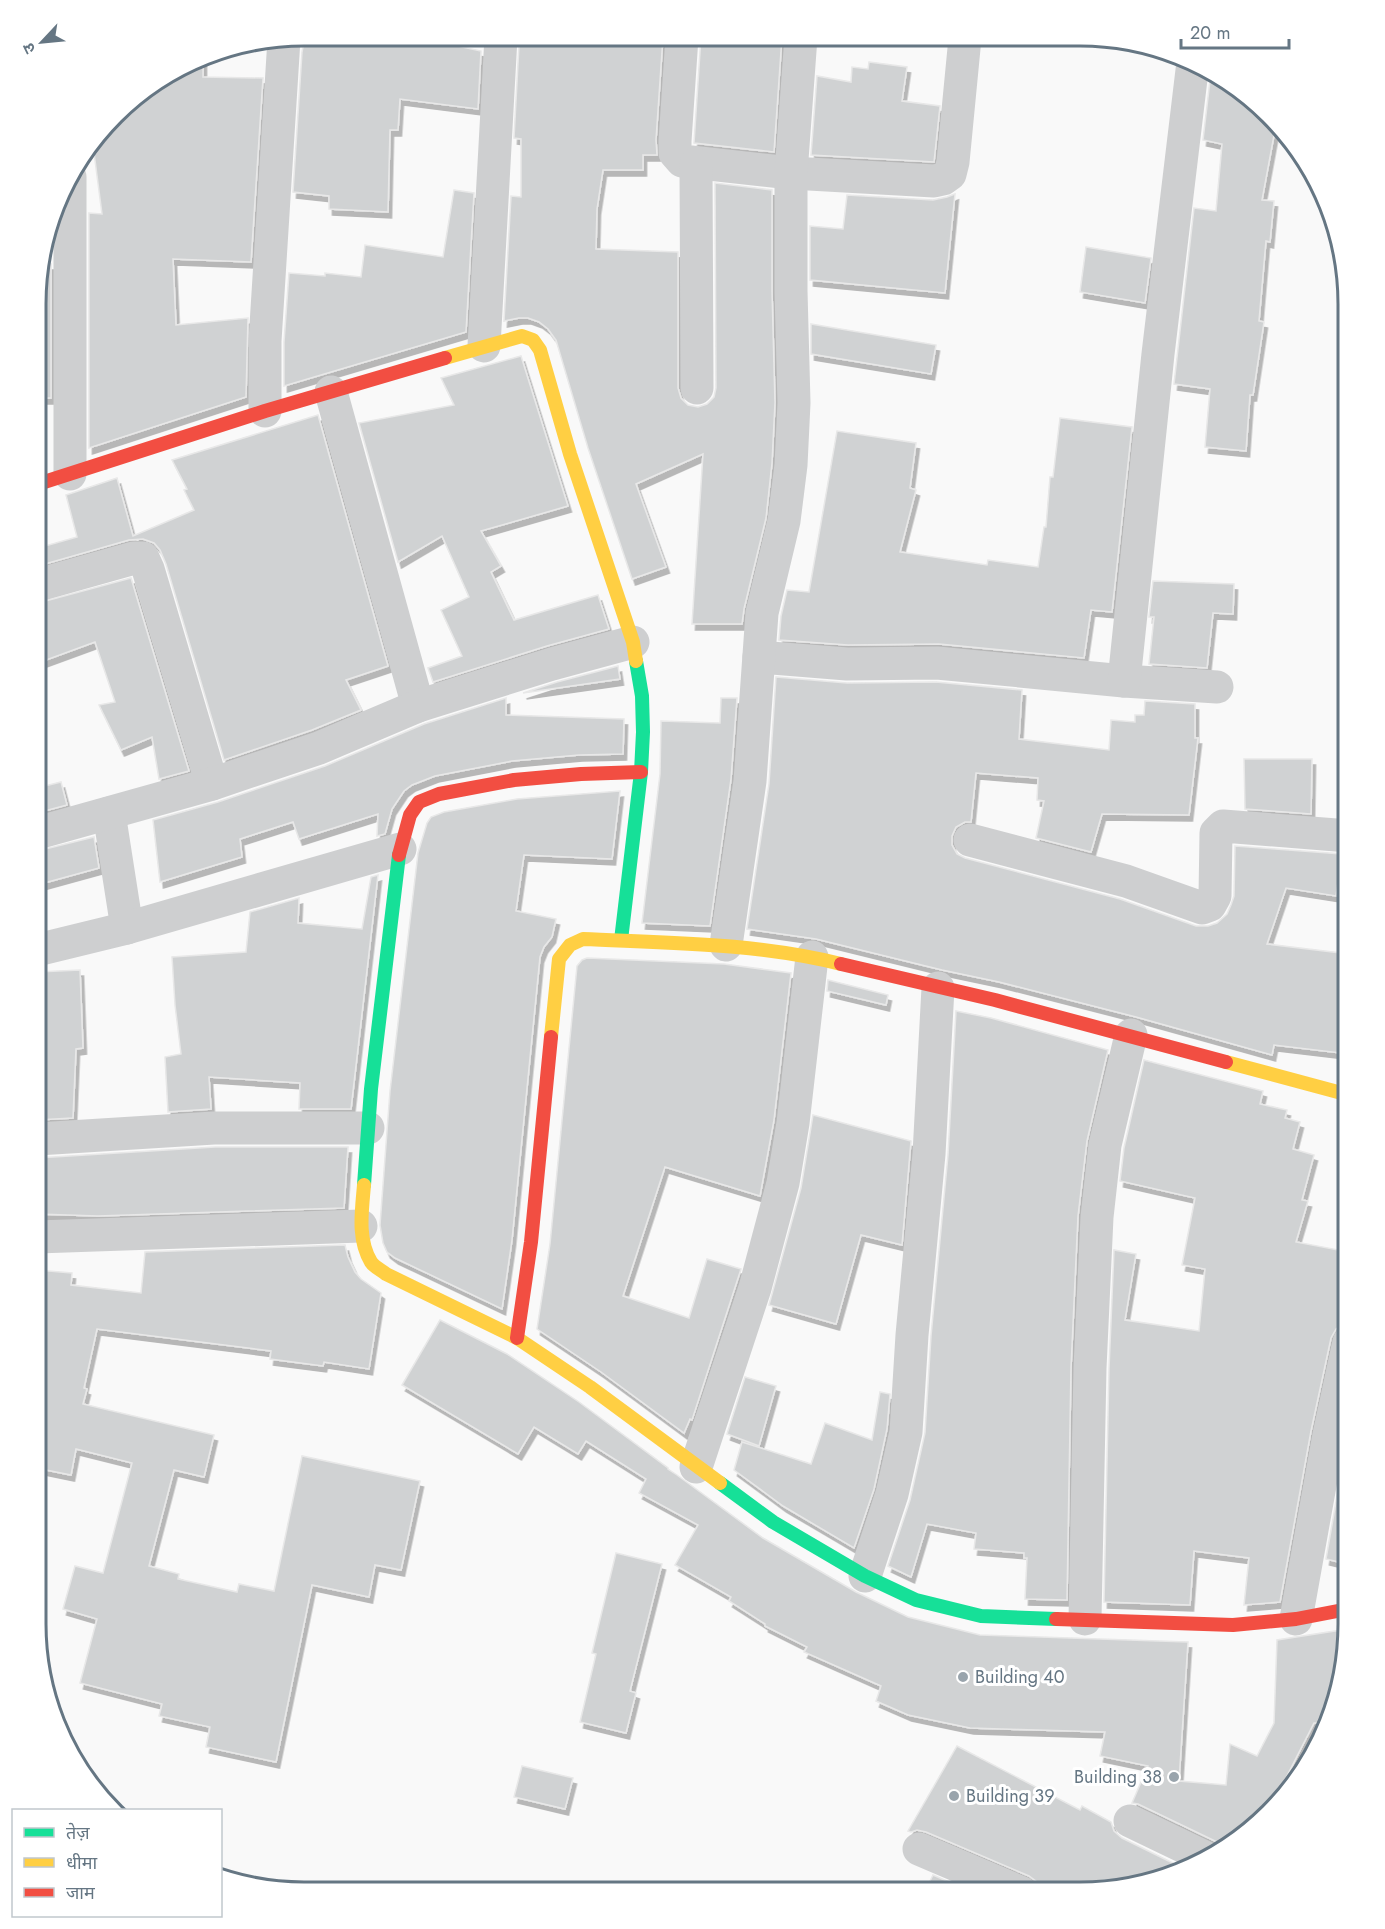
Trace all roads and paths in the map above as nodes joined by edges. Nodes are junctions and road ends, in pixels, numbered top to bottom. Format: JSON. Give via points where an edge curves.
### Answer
{"nodes":[{"id":1,"x":501,"y":46,"type":"edge"},
{"id":2,"x":681,"y":46,"type":"edge"},
{"id":3,"x":800,"y":46,"type":"edge"},
{"id":4,"x":964,"y":46,"type":"edge"},
{"id":5,"x":283,"y":48,"type":"edge"},
{"id":6,"x":1192,"y":72,"type":"edge"},
{"id":7,"x":696,"y":164,"type":"junction"},
{"id":8,"x":791,"y":173,"type":"junction"},
{"id":9,"x":70,"y":197,"type":"edge"},
{"id":10,"x":484,"y":346,"type":"junction"},
{"id":11,"x":697,"y":388,"type":"dead end"},
{"id":12,"x":331,"y":392,"type":"junction"},
{"id":13,"x":266,"y":411,"type":"junction"},
{"id":14,"x":70,"y":474,"type":"junction"},
{"id":15,"x":46,"y":482,"type":"edge"},
{"id":16,"x":46,"y":583,"type":"edge"},
{"id":17,"x":633,"y":642,"type":"junction"},
{"id":18,"x":759,"y":657,"type":"junction"},
{"id":19,"x":1124,"y":681,"type":"junction"},
{"id":20,"x":1217,"y":687,"type":"dead end"},
{"id":21,"x":418,"y":706,"type":"junction"},
{"id":22,"x":641,"y":772,"type":"junction"},
{"id":23,"x":212,"y":784,"type":"junction"},
{"id":24,"x":109,"y":813,"type":"junction"},
{"id":25,"x":46,"y":830,"type":"edge"},
{"id":26,"x":1338,"y":835,"type":"edge"},
{"id":27,"x":970,"y":840,"type":"dead end"},
{"id":28,"x":400,"y":849,"type":"junction"},
{"id":29,"x":127,"y":928,"type":"junction"},
{"id":30,"x":621,"y":940,"type":"junction"},
{"id":31,"x":726,"y":945,"type":"junction"},
{"id":32,"x":46,"y":948,"type":"edge"},
{"id":33,"x":812,"y":957,"type":"junction"},
{"id":34,"x":939,"y":988,"type":"junction"},
{"id":35,"x":1131,"y":1035,"type":"junction"},
{"id":36,"x":1338,"y":1092,"type":"edge"},
{"id":37,"x":368,"y":1128,"type":"junction"},
{"id":38,"x":46,"y":1138,"type":"edge"},
{"id":39,"x":361,"y":1226,"type":"junction"},
{"id":40,"x":46,"y":1237,"type":"edge"},
{"id":41,"x":517,"y":1338,"type":"junction"},
{"id":42,"x":1338,"y":1391,"type":"edge"},
{"id":43,"x":696,"y":1467,"type":"junction"},
{"id":44,"x":865,"y":1576,"type":"junction"},
{"id":45,"x":1338,"y":1611,"type":"edge"},
{"id":46,"x":1085,"y":1619,"type":"junction"},
{"id":47,"x":1296,"y":1619,"type":"junction"},
{"id":48,"x":1130,"y":1821,"type":"dead end"},
{"id":49,"x":919,"y":1849,"type":"dead end"},
{"id":50,"x":1199,"y":1853,"type":"edge"},
{"id":51,"x":996,"y":1882,"type":"edge"}],
"edges":[{"from":1,"to":10,"type":"street"},
{"from":2,"to":7,"type":"street","via":[[675,153],[682,161]]},
{"from":3,"to":8,"type":"street"},
{"from":4,"to":8,"type":"street","via":[[950,174],[934,181]]},
{"from":5,"to":13,"type":"street","via":[[265,340]]},
{"from":6,"to":19,"type":"street","via":[[1156,365]]},
{"from":7,"to":8,"type":"street"},
{"from":7,"to":11,"type":"street"},
{"from":8,"to":18,"type":"street","via":[[795,403],[791,465],[784,521],[762,613]]},
{"from":9,"to":14,"type":"street"},
{"from":10,"to":12,"type":"street"},
{"from":10,"to":17,"type":"street","via":[[522,336],[533,340],[540,350]]},
{"from":12,"to":13,"type":"street"},
{"from":12,"to":21,"type":"street"},
{"from":13,"to":14,"type":"street"},
{"from":14,"to":15,"type":"street"},
{"from":16,"to":23,"type":"street","via":[[143,558]]},
{"from":17,"to":21,"type":"street"},
{"from":17,"to":22,"type":"street","via":[[642,696]]},
{"from":18,"to":19,"type":"street","via":[[847,664],[937,663]]},
{"from":18,"to":31,"type":"street","via":[[750,781]]},
{"from":19,"to":20,"type":"street"},
{"from":21,"to":23,"type":"street","via":[[319,748]]},
{"from":22,"to":28,"type":"street","via":[[514,780],[439,794],[419,802],[410,815]]},
{"from":22,"to":30,"type":"street"},
{"from":23,"to":24,"type":"street"},
{"from":24,"to":25,"type":"street"},
{"from":24,"to":29,"type":"street"},
{"from":26,"to":27,"type":"street","via":[[1223,826],[1216,833],[1215,896],[1210,905],[1202,908],[1126,881]]},
{"from":28,"to":29,"type":"street"},
{"from":28,"to":37,"type":"street"},
{"from":29,"to":32,"type":"street"},
{"from":30,"to":31,"type":"street"},
{"from":30,"to":41,"type":"street","via":[[583,939],[570,945],[559,959],[531,1242]]},
{"from":31,"to":33,"type":"street"},
{"from":33,"to":34,"type":"street"},
{"from":33,"to":43,"type":"street","via":[[783,1183],[755,1288]]},
{"from":34,"to":35,"type":"street"},
{"from":34,"to":44,"type":"street","via":[[906,1432],[892,1494]]},
{"from":35,"to":36,"type":"street"},
{"from":35,"to":46,"type":"street","via":[[1105,1145],[1097,1216]]},
{"from":37,"to":38,"type":"street","via":[[214,1128]]},
{"from":37,"to":39,"type":"street"},
{"from":39,"to":40,"type":"street"},
{"from":39,"to":41,"type":"street","via":[[372,1264]]},
{"from":41,"to":43,"type":"street"},
{"from":42,"to":47,"type":"street"},
{"from":43,"to":44,"type":"street","via":[[773,1522]]},
{"from":44,"to":46,"type":"street","via":[[916,1600],[981,1616]]},
{"from":45,"to":47,"type":"street"},
{"from":46,"to":47,"type":"street","via":[[1233,1624]]},
{"from":48,"to":50,"type":"street"},
{"from":49,"to":51,"type":"street"}]}
